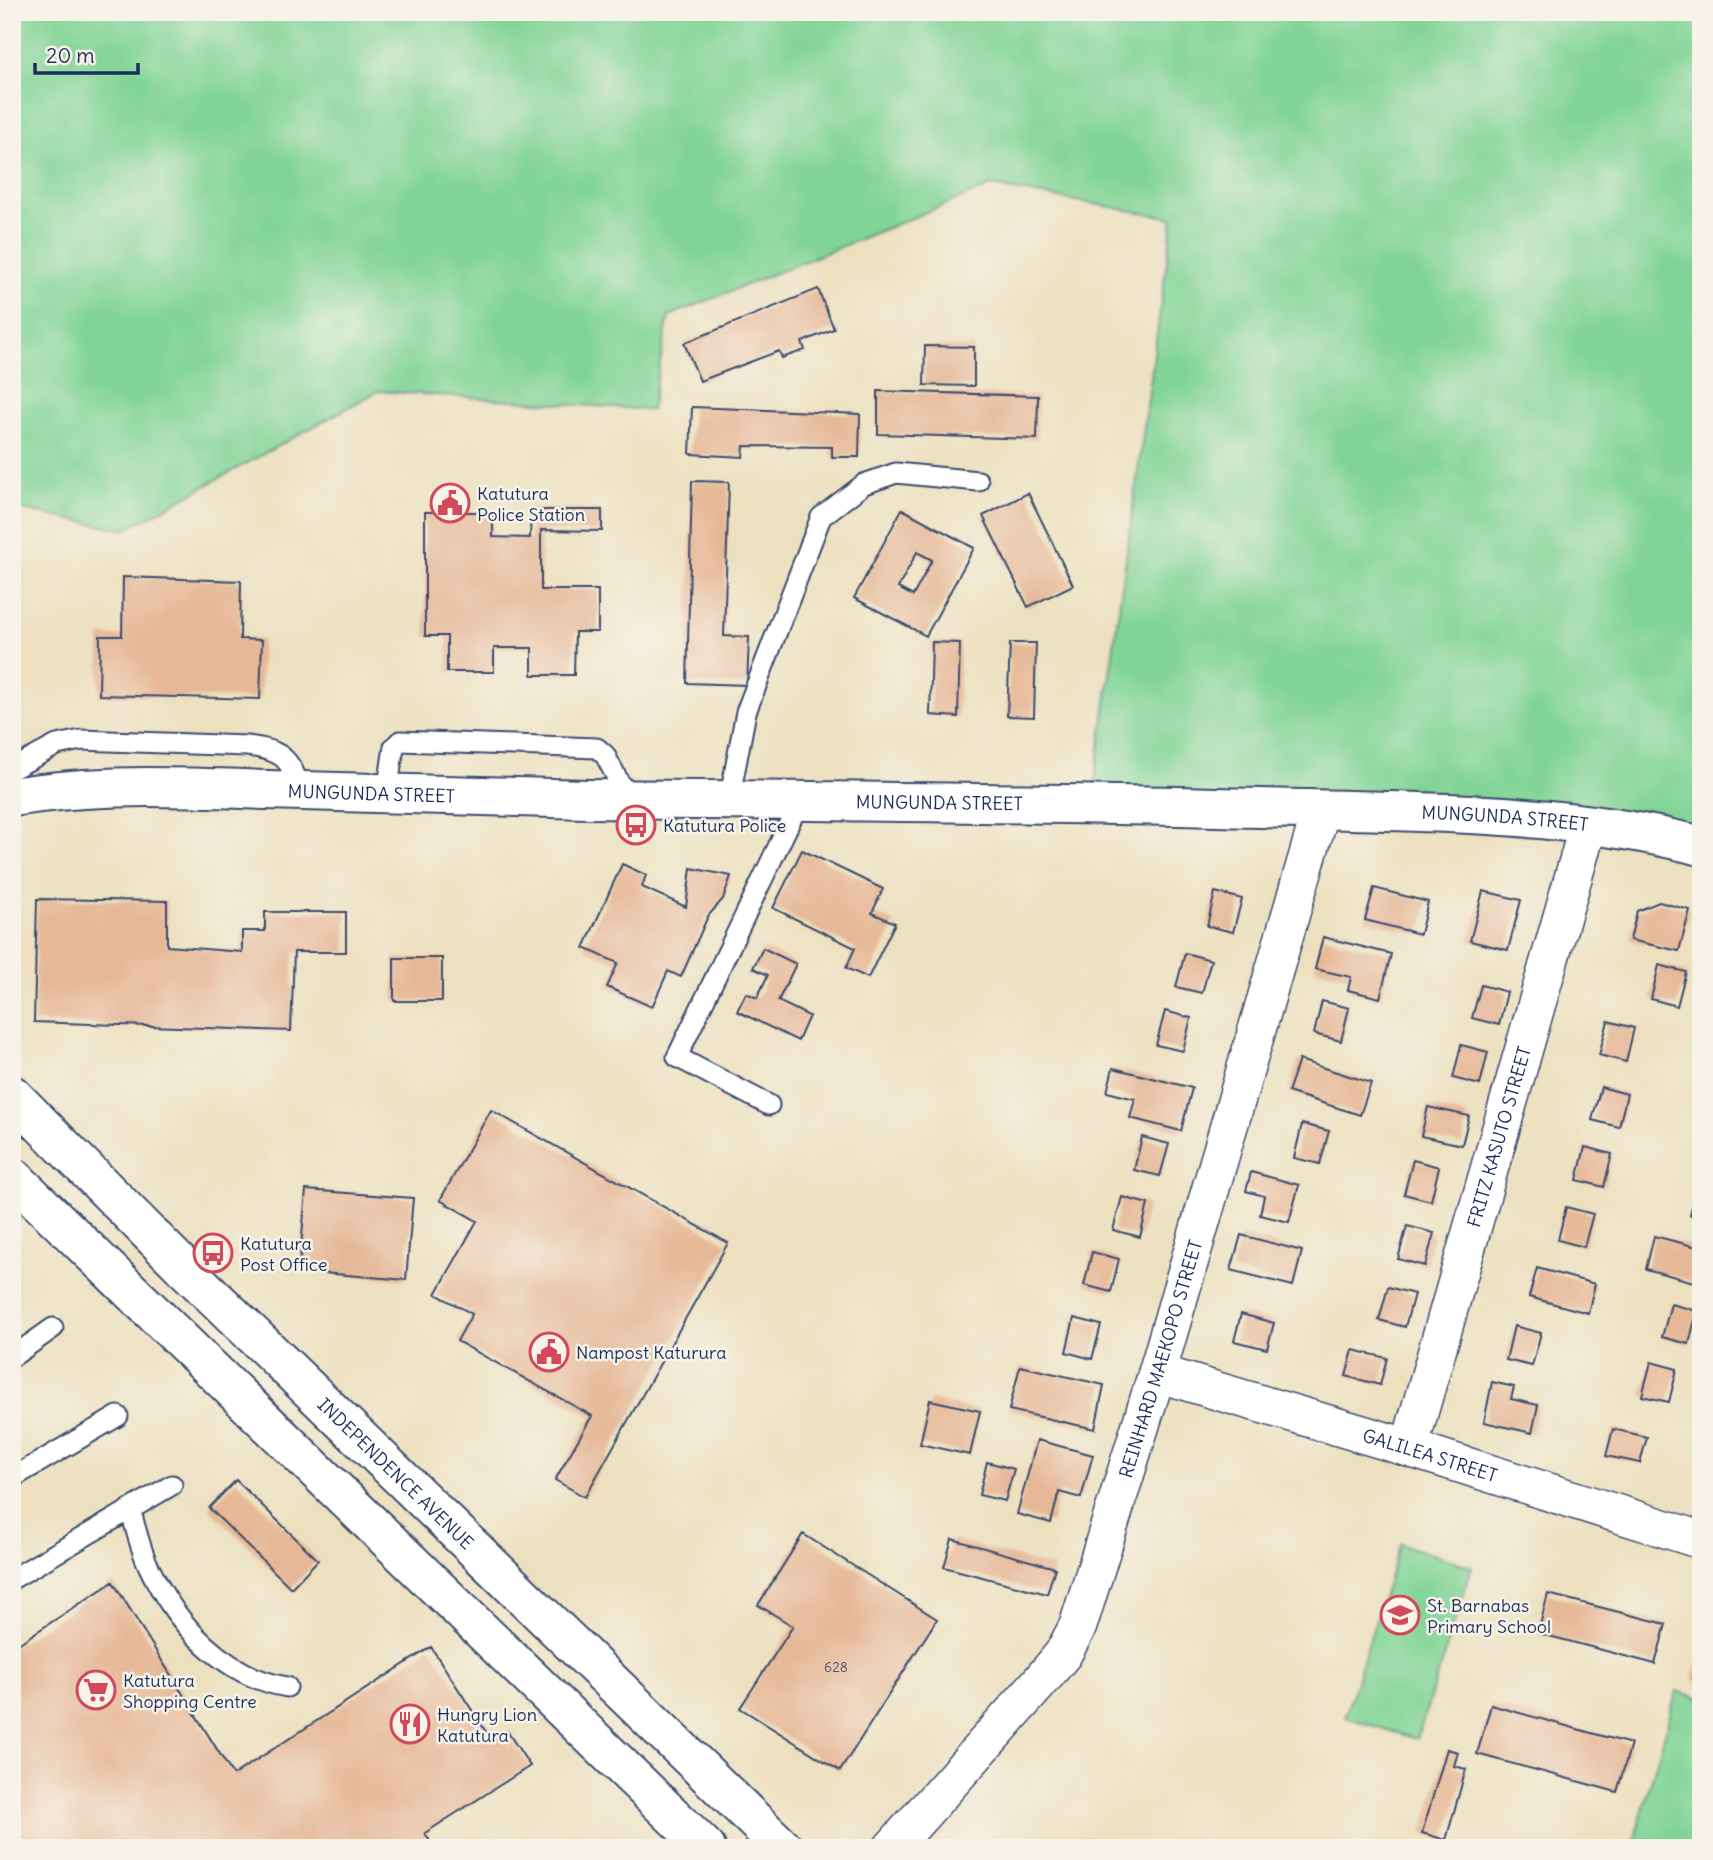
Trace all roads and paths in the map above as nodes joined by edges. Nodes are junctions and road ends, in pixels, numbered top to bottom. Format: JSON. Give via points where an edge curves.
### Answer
{"nodes":[{"id":1,"x":978,"y":481,"type":"dead end"},
{"id":2,"x":13,"y":778,"type":"edge"},
{"id":3,"x":301,"y":791,"type":"junction"},
{"id":4,"x":387,"y":793,"type":"junction"},
{"id":5,"x":628,"y":799,"type":"junction"},
{"id":6,"x":729,"y":801,"type":"junction"},
{"id":7,"x":800,"y":801,"type":"junction"},
{"id":8,"x":1321,"y":810,"type":"junction"},
{"id":9,"x":1588,"y":826,"type":"junction"},
{"id":10,"x":1701,"y":846,"type":"edge"},
{"id":11,"x":12,"y":1095,"type":"edge"},
{"id":12,"x":769,"y":1105,"type":"dead end"},
{"id":13,"x":12,"y":1177,"type":"edge"},
{"id":14,"x":53,"y":1328,"type":"dead end"},
{"id":15,"x":12,"y":1357,"type":"edge"},
{"id":16,"x":1157,"y":1373,"type":"junction"},
{"id":17,"x":118,"y":1416,"type":"dead end"},
{"id":18,"x":1409,"y":1448,"type":"junction"},
{"id":19,"x":12,"y":1478,"type":"edge"},
{"id":20,"x":172,"y":1485,"type":"dead end"},
{"id":21,"x":130,"y":1509,"type":"junction"},
{"id":22,"x":1698,"y":1530,"type":"edge"},
{"id":23,"x":12,"y":1579,"type":"edge"},
{"id":24,"x":287,"y":1686,"type":"dead end"},
{"id":25,"x":706,"y":1848,"type":"edge"},
{"id":26,"x":783,"y":1848,"type":"edge"},
{"id":27,"x":892,"y":1848,"type":"edge"}],
"edges":[{"from":1,"to":6,"type":"lane","via":[[896,473],[864,484],[821,517],[747,712]]},
{"from":2,"to":3,"type":"main road","name":"MUNGUNDA STREET","via":[[51,790]]},
{"from":2,"to":3,"type":"lane","via":[[57,745],[81,740],[247,746],[272,749],[284,757]]},
{"from":3,"to":4,"type":"main road","name":"MUNGUNDA STREET"},
{"from":4,"to":5,"type":"main road","name":"MUNGUNDA STREET"},
{"from":4,"to":5,"type":"lane","via":[[394,747],[400,741],[597,748]]},
{"from":5,"to":6,"type":"main road","name":"MUNGUNDA STREET"},
{"from":6,"to":7,"type":"main road","name":"MUNGUNDA STREET"},
{"from":7,"to":8,"type":"main road","name":"MUNGUNDA STREET"},
{"from":7,"to":12,"type":"lane","via":[[677,1057]]},
{"from":8,"to":9,"type":"main road","name":"MUNGUNDA STREET","via":[[1506,817]]},
{"from":8,"to":16,"type":"street","name":"REINHARD MAEKOPO STREET"},
{"from":9,"to":10,"type":"main road","name":"MUNGUNDA STREET"},
{"from":9,"to":18,"type":"street","name":"FRITZ KASUTO STREET"},
{"from":11,"to":26,"type":"main road","name":"INDEPENDENCE AVENUE","via":[[185,1269]]},
{"from":13,"to":25,"type":"main road"},
{"from":14,"to":15,"type":"lane"},
{"from":16,"to":18,"type":"street","name":"GALILEA STREET"},
{"from":16,"to":27,"type":"street","name":"REINHARD MAEKOPO STREET","via":[[1091,1591],[1063,1654]]},
{"from":17,"to":19,"type":"lane"},
{"from":18,"to":22,"type":"street","name":"GALILEA STREET"},
{"from":20,"to":21,"type":"lane"},
{"from":21,"to":23,"type":"lane"},
{"from":21,"to":24,"type":"lane","via":[[147,1565],[171,1607],[198,1639],[261,1682]]}]}
